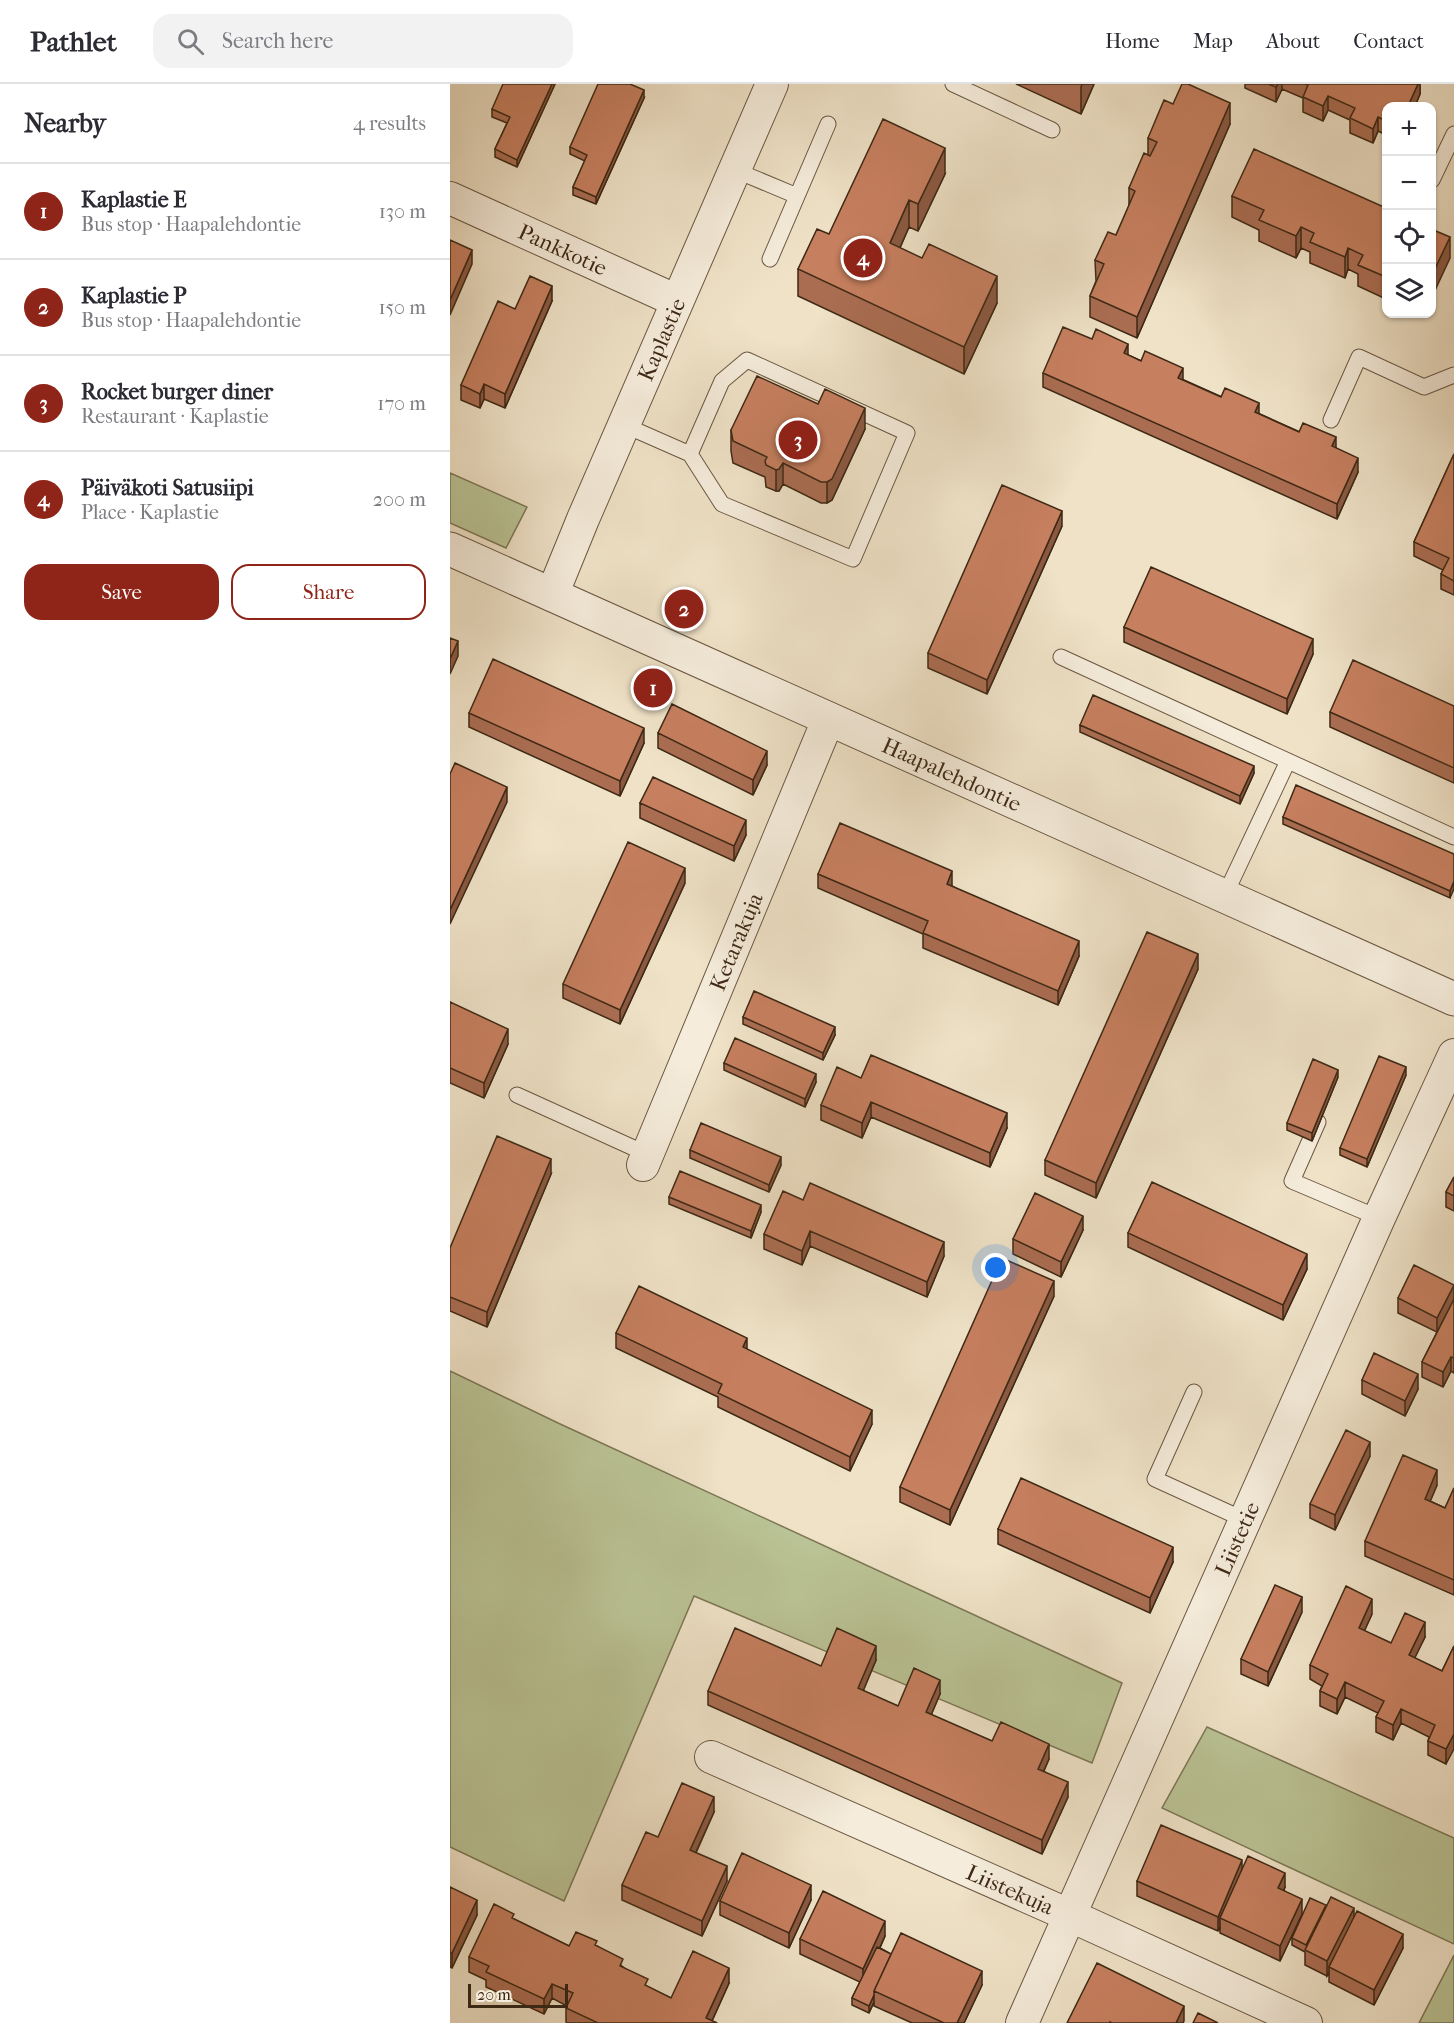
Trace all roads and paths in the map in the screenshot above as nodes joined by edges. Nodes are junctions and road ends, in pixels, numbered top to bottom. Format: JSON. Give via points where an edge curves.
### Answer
{"nodes":[{"id":1,"x":772,"y":84,"type":"edge"},
{"id":2,"x":953,"y":84,"type":"edge"},
{"id":3,"x":828,"y":124,"type":"dead end"},
{"id":4,"x":1052,"y":130,"type":"dead end"},
{"id":5,"x":1454,"y":134,"type":"edge"},
{"id":6,"x":735,"y":170,"type":"junction"},
{"id":7,"x":1436,"y":172,"type":"edge"},
{"id":8,"x":797,"y":196,"type":"junction"},
{"id":9,"x":450,"y":198,"type":"edge"},
{"id":10,"x":770,"y":260,"type":"dead end"},
{"id":11,"x":677,"y":302,"type":"junction"},
{"id":12,"x":1454,"y":375,"type":"edge"},
{"id":13,"x":1331,"y":420,"type":"dead end"},
{"id":14,"x":624,"y":425,"type":"junction"},
{"id":15,"x":690,"y":454,"type":"junction"},
{"id":16,"x":450,"y":549,"type":"edge"},
{"id":17,"x":552,"y":596,"type":"junction"},
{"id":18,"x":1061,"y":657,"type":"dead end"},
{"id":19,"x":828,"y":720,"type":"junction"},
{"id":20,"x":1288,"y":761,"type":"junction"},
{"id":21,"x":1454,"y":837,"type":"edge"},
{"id":22,"x":1225,"y":895,"type":"junction"},
{"id":23,"x":1454,"y":999,"type":"edge"},
{"id":24,"x":1454,"y":1055,"type":"edge"},
{"id":25,"x":517,"y":1095,"type":"dead end"},
{"id":26,"x":1325,"y":1106,"type":"edge"},
{"id":27,"x":645,"y":1159,"type":"joint"},
{"id":28,"x":1379,"y":1218,"type":"junction"},
{"id":29,"x":1194,"y":1392,"type":"dead end"},
{"id":30,"x":1245,"y":1520,"type":"junction"},
{"id":31,"x":711,"y":1757,"type":"dead end"},
{"id":32,"x":1071,"y":1916,"type":"junction"},
{"id":33,"x":1022,"y":2023,"type":"edge"},
{"id":34,"x":1306,"y":2023,"type":"edge"}],
"edges":[{"from":1,"to":6,"type":"street","name":"Kaplastie"},
{"from":2,"to":4,"type":"lane"},
{"from":3,"to":8,"type":"lane"},
{"from":5,"to":7,"type":"lane"},
{"from":6,"to":8,"type":"lane"},
{"from":6,"to":11,"type":"street","name":"Kaplastie"},
{"from":8,"to":10,"type":"lane"},
{"from":9,"to":11,"type":"street","name":"Pankkotie"},
{"from":11,"to":14,"type":"street","name":"Kaplastie"},
{"from":12,"to":13,"type":"lane","via":[[1424,387],[1359,357]]},
{"from":14,"to":15,"type":"lane"},
{"from":14,"to":17,"type":"street","name":"Kaplastie"},
{"from":15,"to":15,"type":"lane","via":[[722,504],[853,559],[907,433],[747,360],[722,381]]},
{"from":16,"to":17,"type":"street","name":"Haapalehdontie"},
{"from":17,"to":19,"type":"street","name":"Haapalehdontie"},
{"from":18,"to":20,"type":"lane"},
{"from":19,"to":22,"type":"street","name":"Haapalehdontie"},
{"from":19,"to":27,"type":"street","name":"Ketarakuja"},
{"from":20,"to":21,"type":"lane"},
{"from":20,"to":22,"type":"lane"},
{"from":22,"to":23,"type":"street","name":"Haapalehdontie"},
{"from":24,"to":28,"type":"street","name":"Liistetie"},
{"from":25,"to":27,"type":"lane"},
{"from":26,"to":28,"type":"lane","via":[[1292,1181]]},
{"from":28,"to":30,"type":"street","name":"Liistetie"},
{"from":29,"to":30,"type":"lane","via":[[1155,1479]]},
{"from":30,"to":32,"type":"street","name":"Liistetie"},
{"from":31,"to":32,"type":"street","name":"Liistekuja"},
{"from":32,"to":33,"type":"street","name":"Liistetie"},
{"from":32,"to":34,"type":"street","name":"Liistekuja"}]}
